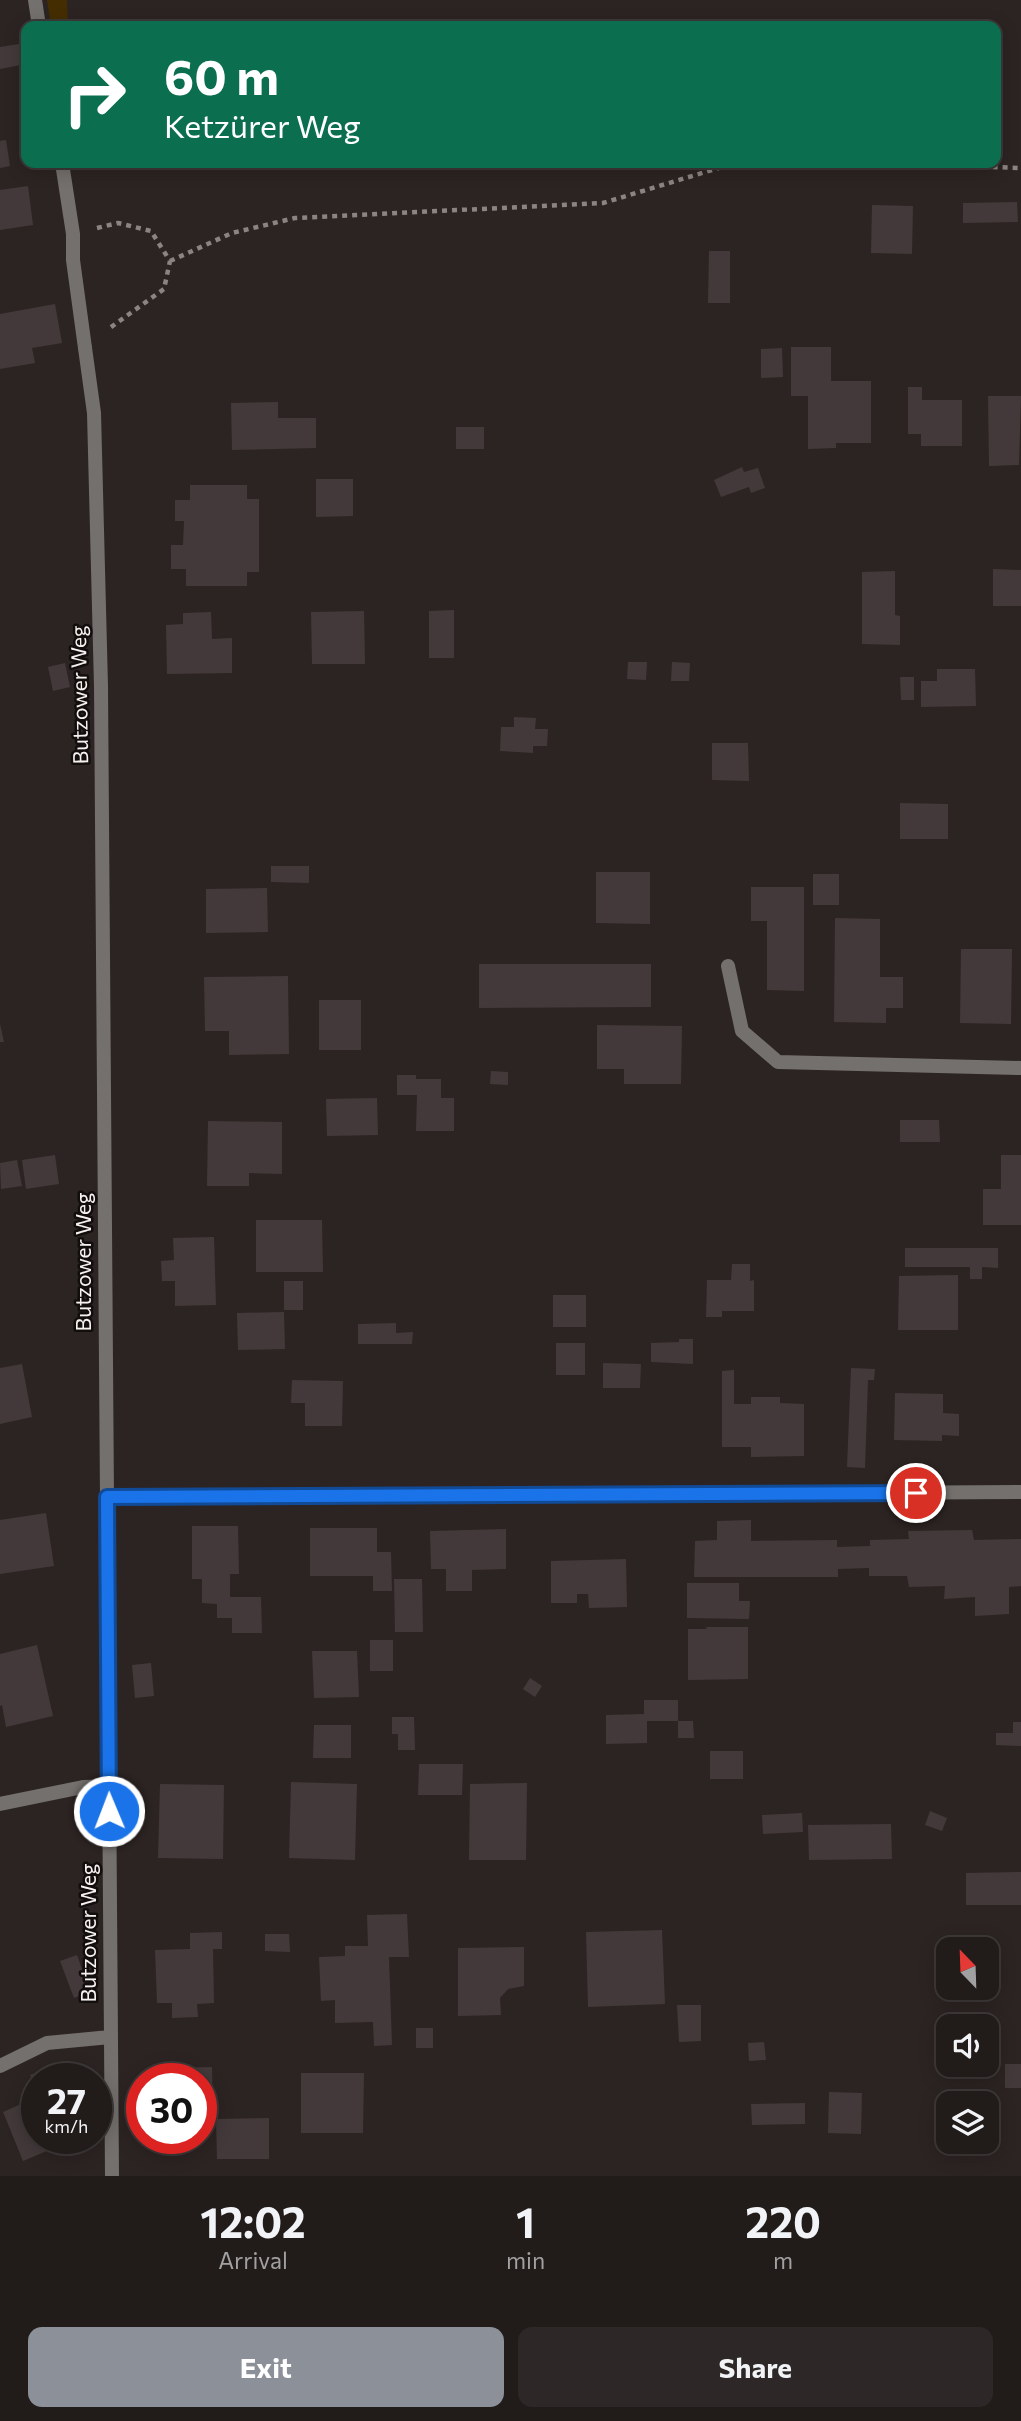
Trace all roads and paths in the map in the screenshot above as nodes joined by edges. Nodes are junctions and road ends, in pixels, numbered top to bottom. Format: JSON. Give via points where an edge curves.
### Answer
{"nodes":[{"id":1,"x":35,"y":0,"type":"edge"},
{"id":2,"x":38,"y":21,"type":"edge"},
{"id":3,"x":1001,"y":167,"type":"edge"},
{"id":4,"x":63,"y":168,"type":"edge"},
{"id":5,"x":718,"y":168,"type":"edge"},
{"id":6,"x":1021,"y":168,"type":"edge"},
{"id":7,"x":73,"y":234,"type":"junction"},
{"id":8,"x":170,"y":261,"type":"junction"},
{"id":9,"x":85,"y":348,"type":"junction"},
{"id":10,"x":728,"y":966,"type":"dead end"},
{"id":11,"x":1021,"y":1068,"type":"edge"},
{"id":12,"x":1021,"y":1492,"type":"edge"},
{"id":13,"x":107,"y":1497,"type":"junction"},
{"id":14,"x":109,"y":1786,"type":"junction"},
{"id":15,"x":0,"y":1804,"type":"edge"},
{"id":16,"x":110,"y":2037,"type":"junction"},
{"id":17,"x":0,"y":2066,"type":"edge"},
{"id":18,"x":112,"y":2176,"type":"edge"}],
"edges":[{"from":1,"to":2,"type":"street"},
{"from":3,"to":6,"type":"path"},
{"from":4,"to":7,"type":"street","name":"Butzower Weg"},
{"from":5,"to":8,"type":"path","via":[[603,203],[295,218],[232,233]]},
{"from":7,"to":8,"type":"path","via":[[118,223],[151,231]]},
{"from":7,"to":9,"type":"street","name":"Butzower Weg"},
{"from":8,"to":9,"type":"path","via":[[164,289]]},
{"from":9,"to":13,"type":"street","name":"Butzower Weg","via":[[94,413],[101,686]]},
{"from":10,"to":11,"type":"street","via":[[742,1031],[778,1062]]},
{"from":12,"to":13,"type":"street"},
{"from":13,"to":14,"type":"street","name":"Butzower Weg"},
{"from":14,"to":15,"type":"street"},
{"from":14,"to":16,"type":"street","name":"Butzower Weg"},
{"from":16,"to":17,"type":"street","via":[[47,2043]]},
{"from":16,"to":18,"type":"street","name":"Butzower Weg"}]}
